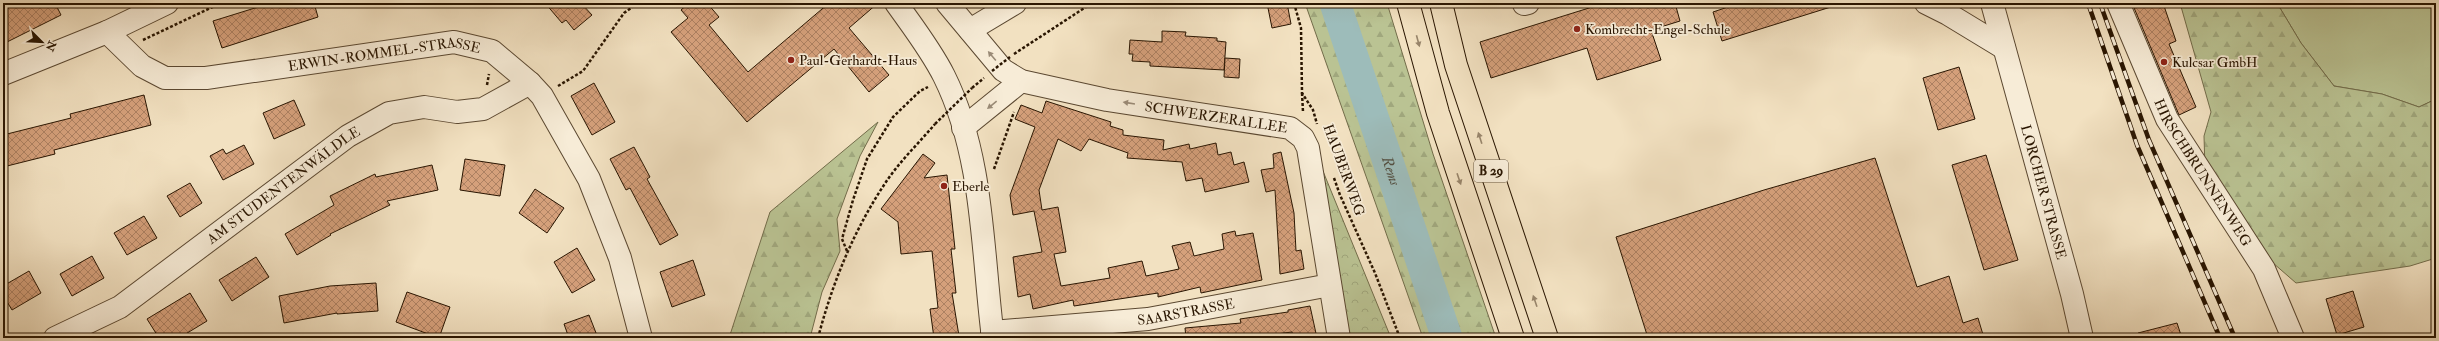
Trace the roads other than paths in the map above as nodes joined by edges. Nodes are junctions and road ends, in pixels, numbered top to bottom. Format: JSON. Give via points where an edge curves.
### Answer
{"nodes":[{"id":1,"x":167,"y":3,"type":"edge"},
{"id":2,"x":896,"y":3,"type":"edge"},
{"id":3,"x":947,"y":3,"type":"edge"},
{"id":4,"x":1015,"y":3,"type":"edge"},
{"id":5,"x":1408,"y":3,"type":"edge"},
{"id":6,"x":1441,"y":3,"type":"edge"},
{"id":7,"x":1926,"y":3,"type":"edge"},
{"id":8,"x":1992,"y":3,"type":"edge"},
{"id":9,"x":2118,"y":3,"type":"edge"},
{"id":10,"x":970,"y":30,"type":"junction"},
{"id":11,"x":107,"y":32,"type":"junction"},
{"id":12,"x":2004,"y":48,"type":"junction"},
{"id":13,"x":3,"y":74,"type":"edge"},
{"id":14,"x":1021,"y":81,"type":"junction"},
{"id":15,"x":536,"y":90,"type":"junction"},
{"id":16,"x":963,"y":128,"type":"junction"},
{"id":17,"x":1330,"y":285,"type":"junction"},
{"id":18,"x":992,"y":335,"type":"edge"},
{"id":19,"x":55,"y":338,"type":"edge"},
{"id":20,"x":641,"y":338,"type":"edge"},
{"id":21,"x":1339,"y":338,"type":"edge"},
{"id":22,"x":1513,"y":338,"type":"edge"},
{"id":23,"x":1547,"y":338,"type":"edge"},
{"id":24,"x":2082,"y":338,"type":"edge"},
{"id":25,"x":2293,"y":338,"type":"edge"}],
"edges":[{"from":1,"to":11,"type":"street"},
{"from":2,"to":16,"type":"street","via":[[926,43],[944,78]]},
{"from":3,"to":10,"type":"street","name":"SCHWERZERALLEE"},
{"from":4,"to":10,"type":"street"},
{"from":5,"to":22,"type":"highway","number":"B 29","one_way":true,"via":[[1438,113]]},
{"from":23,"to":6,"type":"highway","number":"B 29","one_way":true,"via":[[1456,65]]},
{"from":7,"to":12,"type":"street"},
{"from":8,"to":12,"type":"street","name":"LORCHER STRASSE"},
{"from":9,"to":25,"type":"street","name":"HIRSCHBRUNNENWEG","via":[[2167,119],[2264,269]]},
{"from":14,"to":10,"type":"street","name":"SCHWERZERALLEE","one_way":true,"via":[[1004,70]]},
{"from":11,"to":13,"type":"street"},
{"from":11,"to":15,"type":"street","name":"ERWIN-ROMMEL-STRASSE","via":[[142,66],[166,78],[206,78],[454,42],[492,50]]},
{"from":12,"to":24,"type":"street","name":"LORCHER STRASSE"},
{"from":14,"to":16,"type":"street","one_way":true},
{"from":17,"to":14,"type":"street","name":"SCHWERZERALLEE","one_way":true,"via":[[1308,148],[1311,134],[1290,128],[1107,100]]},
{"from":15,"to":19,"type":"street","name":"AM STUDENTENWÄLDLE","via":[[483,109],[457,112],[424,107],[389,113],[348,136],[120,308]]},
{"from":15,"to":20,"type":"street","name":"ERWIN-ROMMEL-STRASSE","via":[[589,179],[620,258]]},
{"from":16,"to":18,"type":"street","via":[[978,198]]},
{"from":17,"to":18,"type":"street","name":"SAARSTRASSE","via":[[1148,319]]},
{"from":17,"to":21,"type":"street","name":"SCHWERZERALLEE"}]}
